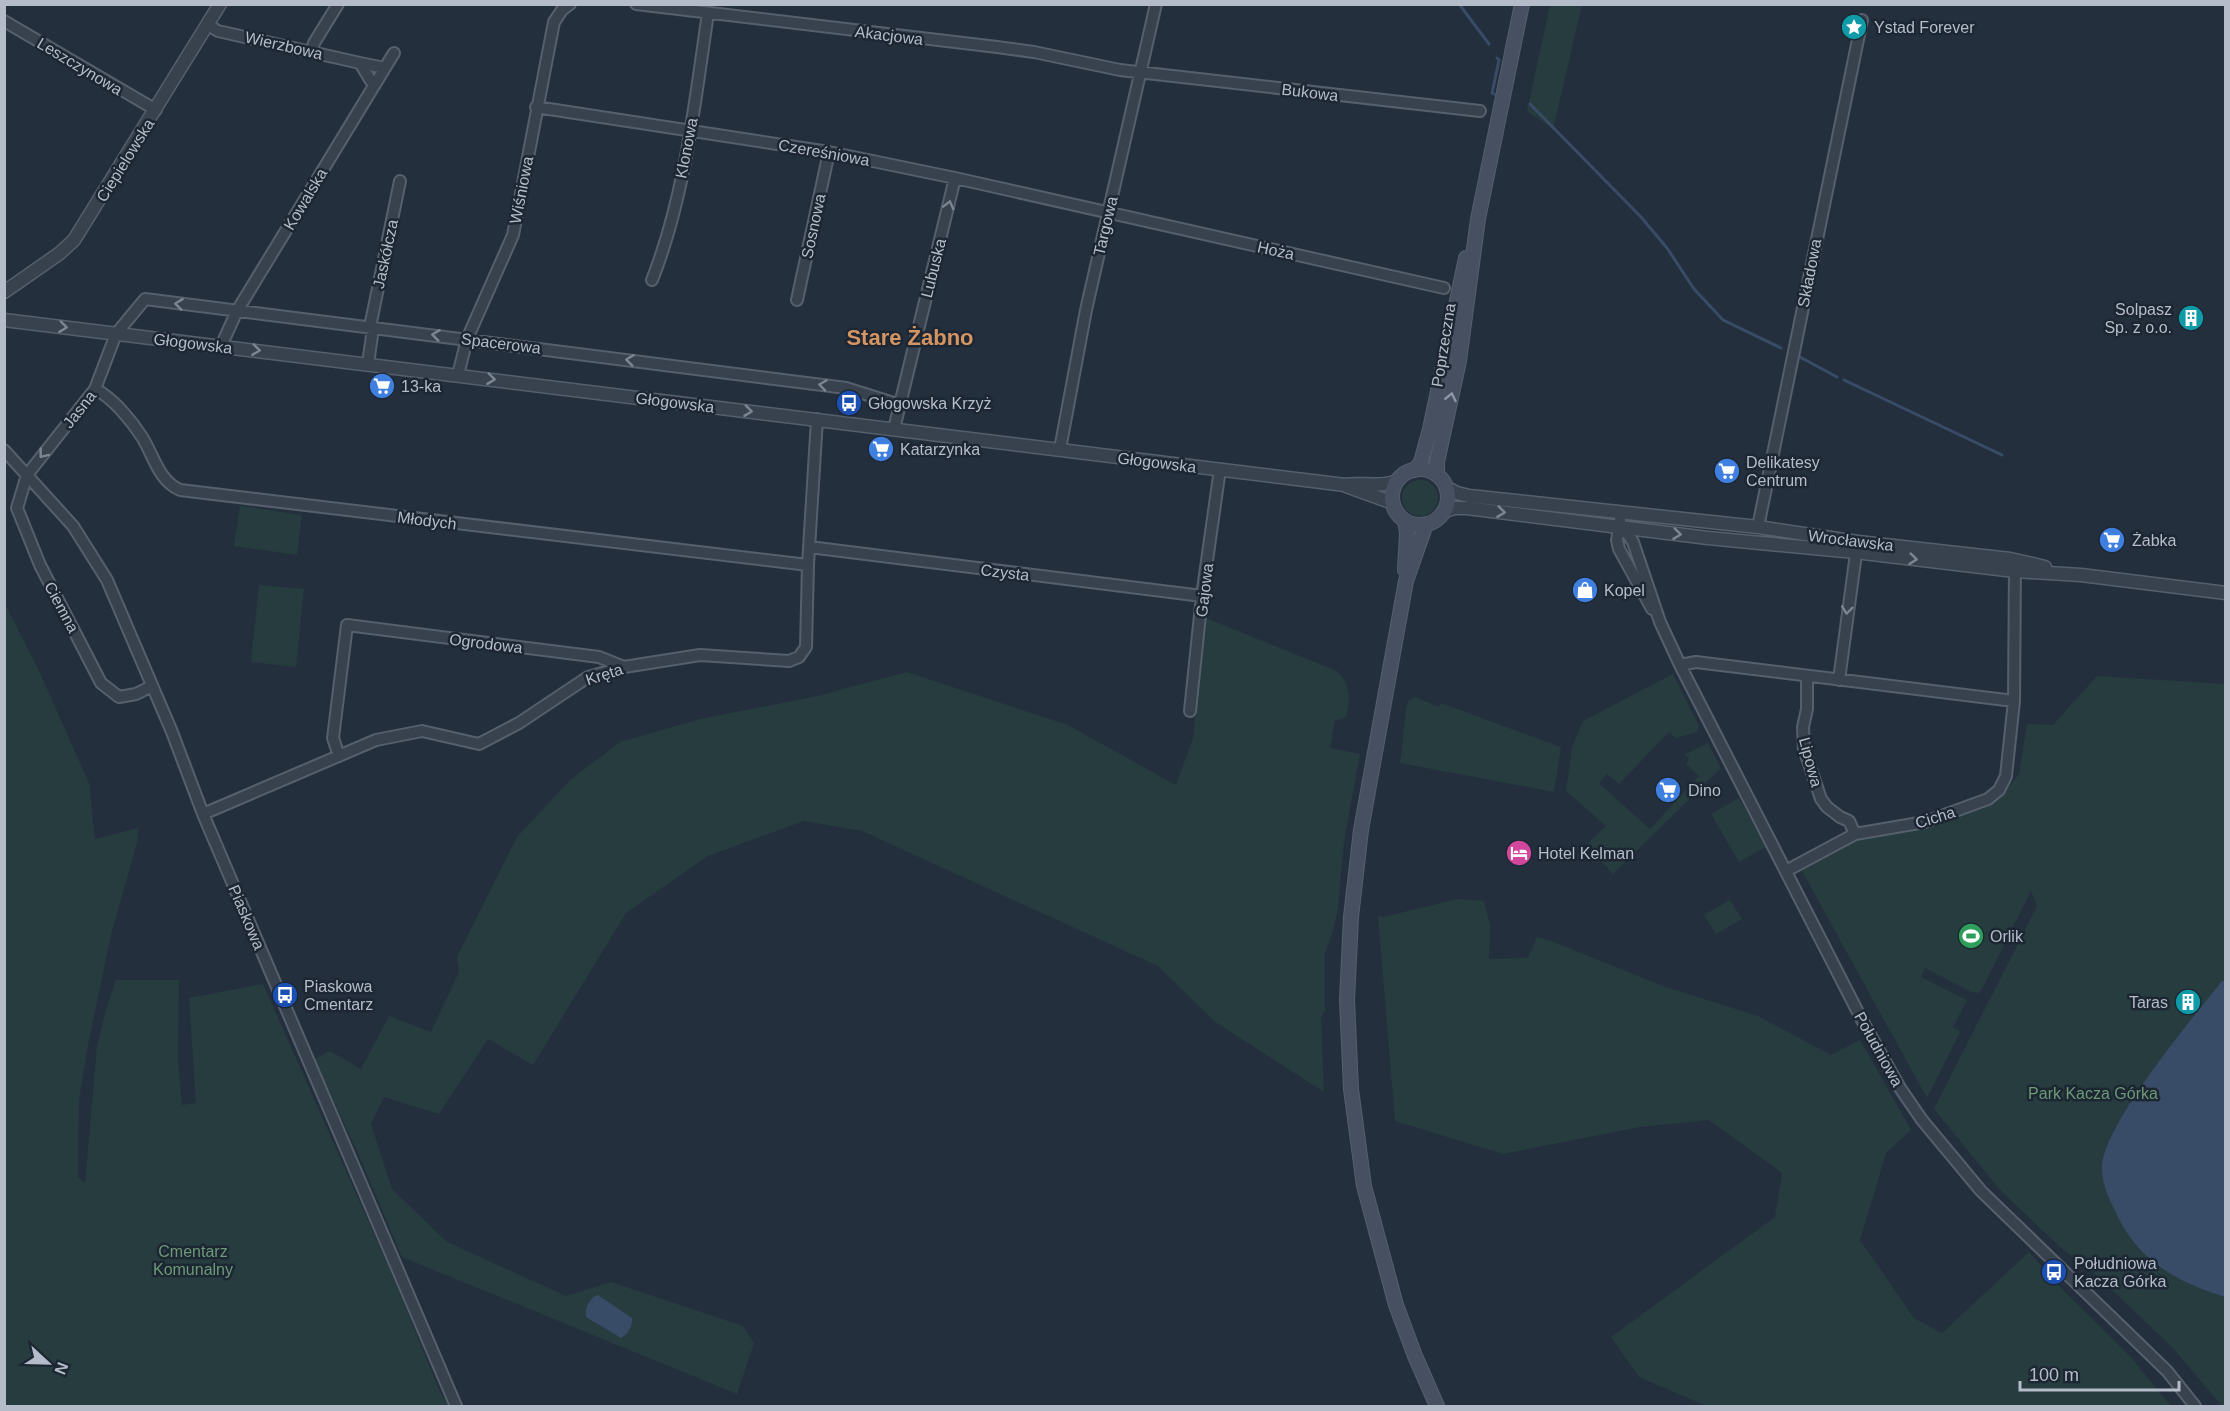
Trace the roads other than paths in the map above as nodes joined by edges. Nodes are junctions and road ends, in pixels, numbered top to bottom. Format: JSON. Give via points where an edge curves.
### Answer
{"nodes":[{"id":1,"x":220,"y":4,"type":"edge"},
{"id":2,"x":338,"y":4,"type":"edge"},
{"id":3,"x":570,"y":4,"type":"edge"},
{"id":4,"x":636,"y":4,"type":"edge"},
{"id":5,"x":1156,"y":4,"type":"edge"},
{"id":6,"x":1522,"y":4,"type":"edge"},
{"id":7,"x":708,"y":13,"type":"junction"},
{"id":8,"x":1862,"y":20,"type":"dead end"},
{"id":9,"x":4,"y":21,"type":"edge"},
{"id":10,"x":208,"y":25,"type":"junction"},
{"id":11,"x":312,"y":52,"type":"junction"},
{"id":12,"x":394,"y":53,"type":"dead end"},
{"id":13,"x":360,"y":63,"type":"junction"},
{"id":14,"x":385,"y":68,"type":"junction"},
{"id":15,"x":1141,"y":72,"type":"junction"},
{"id":16,"x":375,"y":84,"type":"junction"},
{"id":17,"x":536,"y":107,"type":"junction"},
{"id":18,"x":156,"y":110,"type":"junction"},
{"id":19,"x":1480,"y":111,"type":"dead end"},
{"id":20,"x":691,"y":130,"type":"junction"},
{"id":21,"x":829,"y":152,"type":"junction"},
{"id":22,"x":955,"y":178,"type":"junction"},
{"id":23,"x":400,"y":181,"type":"dead end"},
{"id":24,"x":1108,"y":213,"type":"junction"},
{"id":25,"x":1478,"y":219,"type":"junction"},
{"id":26,"x":652,"y":280,"type":"dead end"},
{"id":27,"x":1444,"y":288,"type":"dead end"},
{"id":28,"x":4,"y":292,"type":"edge"},
{"id":29,"x":797,"y":300,"type":"dead end"},
{"id":30,"x":237,"y":311,"type":"junction"},
{"id":31,"x":4,"y":320,"type":"edge"},
{"id":32,"x":371,"y":328,"type":"junction"},
{"id":33,"x":116,"y":334,"type":"junction"},
{"id":34,"x":467,"y":339,"type":"junction"},
{"id":35,"x":221,"y":346,"type":"junction"},
{"id":36,"x":368,"y":364,"type":"junction"},
{"id":37,"x":458,"y":375,"type":"junction"},
{"id":38,"x":95,"y":389,"type":"junction"},
{"id":39,"x":900,"y":405,"type":"junction"},
{"id":40,"x":817,"y":419,"type":"junction"},
{"id":41,"x":894,"y":429,"type":"junction"},
{"id":42,"x":1060,"y":449,"type":"junction"},
{"id":43,"x":4,"y":450,"type":"edge"},
{"id":44,"x":1220,"y":469,"type":"junction"},
{"id":45,"x":1416,"y":470,"type":"junction"},
{"id":46,"x":1437,"y":475,"type":"junction"},
{"id":47,"x":27,"y":476,"type":"junction"},
{"id":48,"x":1397,"y":481,"type":"junction"},
{"id":49,"x":1345,"y":485,"type":"junction"},
{"id":50,"x":1447,"y":488,"type":"junction"},
{"id":51,"x":1393,"y":503,"type":"junction"},
{"id":52,"x":1443,"y":512,"type":"junction"},
{"id":53,"x":1621,"y":514,"type":"junction"},
{"id":54,"x":1405,"y":520,"type":"junction"},
{"id":55,"x":1426,"y":524,"type":"junction"},
{"id":56,"x":1619,"y":527,"type":"junction"},
{"id":57,"x":1758,"y":527,"type":"junction"},
{"id":58,"x":1648,"y":530,"type":"junction"},
{"id":59,"x":1729,"y":540,"type":"junction"},
{"id":60,"x":1769,"y":544,"type":"junction"},
{"id":61,"x":1634,"y":546,"type":"junction"},
{"id":62,"x":808,"y":547,"type":"junction"},
{"id":63,"x":1857,"y":547,"type":"junction"},
{"id":64,"x":808,"y":565,"type":"junction"},
{"id":65,"x":2015,"y":566,"type":"junction"},
{"id":66,"x":1406,"y":581,"type":"junction"},
{"id":67,"x":2225,"y":590,"type":"edge"},
{"id":68,"x":1202,"y":596,"type":"junction"},
{"id":69,"x":1660,"y":622,"type":"junction"},
{"id":70,"x":1680,"y":665,"type":"junction"},
{"id":71,"x":624,"y":667,"type":"junction"},
{"id":72,"x":1807,"y":676,"type":"junction"},
{"id":73,"x":1839,"y":680,"type":"junction"},
{"id":74,"x":152,"y":686,"type":"junction"},
{"id":75,"x":2014,"y":701,"type":"junction"},
{"id":76,"x":1190,"y":711,"type":"dead end"},
{"id":77,"x":339,"y":756,"type":"junction"},
{"id":78,"x":203,"y":814,"type":"junction"},
{"id":79,"x":1855,"y":834,"type":"junction"},
{"id":80,"x":1786,"y":871,"type":"junction"},
{"id":81,"x":456,"y":1407,"type":"edge"},
{"id":82,"x":1437,"y":1407,"type":"edge"},
{"id":83,"x":2195,"y":1407,"type":"edge"}],
"edges":[{"from":1,"to":10,"type":"street","name":"Ciepielowska"},
{"from":2,"to":11,"type":"street"},
{"from":3,"to":17,"type":"street","name":"Wiśniowa","via":[[555,22]]},
{"from":4,"to":7,"type":"street","name":"Akacjowa"},
{"from":5,"to":15,"type":"street","name":"Targowa"},
{"from":6,"to":25,"type":"main road","name":"Poprzeczna"},
{"from":7,"to":15,"type":"street","name":"Akacjowa","via":[[997,47]]},
{"from":7,"to":20,"type":"street","name":"Klonowa"},
{"from":8,"to":57,"type":"street","name":"Składowa"},
{"from":9,"to":18,"type":"street","name":"Leszczynowa"},
{"from":10,"to":11,"type":"street","name":"Wierzbowa","via":[[218,31]]},
{"from":10,"to":18,"type":"street","name":"Ciepielowska"},
{"from":11,"to":13,"type":"street","name":"Wierzbowa"},
{"from":12,"to":14,"type":"street","name":"Kowalska"},
{"from":13,"to":14,"type":"street","name":"Wierzbowa"},
{"from":13,"to":16,"type":"street"},
{"from":14,"to":16,"type":"street","name":"Kowalska"},
{"from":15,"to":19,"type":"street","name":"Bukowa"},
{"from":15,"to":24,"type":"street","name":"Targowa"},
{"from":16,"to":30,"type":"street","name":"Kowalska"},
{"from":17,"to":20,"type":"street","name":"Czereśniowa"},
{"from":17,"to":34,"type":"street","name":"Wiśniowa","via":[[513,235]]},
{"from":18,"to":28,"type":"street","name":"Ciepielowska","via":[[74,240]]},
{"from":20,"to":21,"type":"street","name":"Czereśniowa"},
{"from":20,"to":26,"type":"street","name":"Klonowa","via":[[665,246]]},
{"from":21,"to":22,"type":"street","name":"Czereśniowa"},
{"from":21,"to":29,"type":"street","name":"Sosnowa"},
{"from":22,"to":24,"type":"street","name":"Czereśniowa"},
{"from":39,"to":22,"type":"street","name":"Lubuska","one_way":true},
{"from":23,"to":32,"type":"street","name":"Jaskółcza"},
{"from":24,"to":27,"type":"street","name":"Hoża"},
{"from":24,"to":42,"type":"street","name":"Targowa"},
{"from":25,"to":45,"type":"main road","name":"Poprzeczna","via":[[1462,269],[1430,429]]},
{"from":46,"to":25,"type":"main road","name":"Poprzeczna","one_way":true,"via":[[1459,361]]},
{"from":30,"to":32,"type":"street","name":"Spacerowa"},
{"from":30,"to":33,"type":"street","name":"Spacerowa","one_way":true,"via":[[145,299]]},
{"from":30,"to":35,"type":"street","name":"Kowalska"},
{"from":31,"to":33,"type":"street","name":"Głogowska","one_way":true},
{"from":34,"to":32,"type":"street","name":"Spacerowa","one_way":true},
{"from":32,"to":36,"type":"street","name":"Jaskółcza"},
{"from":33,"to":35,"type":"street","name":"Głogowska"},
{"from":33,"to":38,"type":"street","name":"Jasna"},
{"from":34,"to":37,"type":"street","name":"Wiśniowa"},
{"from":39,"to":34,"type":"street","name":"Spacerowa","one_way":true,"via":[[846,388]]},
{"from":35,"to":36,"type":"street","name":"Głogowska","one_way":true},
{"from":36,"to":37,"type":"street","name":"Głogowska"},
{"from":37,"to":40,"type":"street","name":"Głogowska","one_way":true},
{"from":38,"to":47,"type":"street","name":"Jasna","one_way":true},
{"from":38,"to":64,"type":"street","name":"Młodych","via":[[135,428],[162,477],[180,490]]},
{"from":39,"to":41,"type":"street","name":"Lubuska"},
{"from":40,"to":41,"type":"street","name":"Głogowska"},
{"from":40,"to":62,"type":"street","name":"Kręta"},
{"from":41,"to":42,"type":"street","name":"Głogowska"},
{"from":42,"to":44,"type":"street","name":"Głogowska"},
{"from":43,"to":47,"type":"street","name":"Piaskowa"},
{"from":44,"to":49,"type":"street","name":"Głogowska"},
{"from":44,"to":68,"type":"street","name":"Gajowa"},
{"from":45,"to":46,"type":"main road"},
{"from":45,"to":48,"type":"main road"},
{"from":46,"to":50,"type":"main road"},
{"from":47,"to":74,"type":"street","name":"Piaskowa","via":[[73,526],[92,554]]},
{"from":47,"to":74,"type":"street","name":"Ciemna","via":[[16,508],[40,565],[101,683],[119,697]]},
{"from":48,"to":49,"type":"street","name":"Głogowska"},
{"from":48,"to":51,"type":"main road"},
{"from":49,"to":51,"type":"street","name":"Głogowska"},
{"from":50,"to":52,"type":"main road"},
{"from":50,"to":53,"type":"street","via":[[1469,496]]},
{"from":51,"to":54,"type":"main road"},
{"from":52,"to":55,"type":"main road"},
{"from":52,"to":56,"type":"street","one_way":true,"via":[[1467,508]]},
{"from":53,"to":56,"type":"street","name":"Południowa"},
{"from":53,"to":57,"type":"street","name":"Wrocławska"},
{"from":54,"to":55,"type":"main road","via":[[1415,525]]},
{"from":54,"to":66,"type":"main road"},
{"from":55,"to":66,"type":"main road"},
{"from":56,"to":58,"type":"street","name":"Wrocławska"},
{"from":56,"to":61,"type":"street","name":"Południowa"},
{"from":56,"to":69,"type":"street","name":"Południowa","via":[[1619,549]]},
{"from":57,"to":59,"type":"street"},
{"from":57,"to":60,"type":"street"},
{"from":57,"to":63,"type":"street","name":"Wrocławska"},
{"from":58,"to":59,"type":"street","name":"Wrocławska","one_way":true},
{"from":58,"to":61,"type":"street"},
{"from":59,"to":60,"type":"street","name":"Wrocławska"},
{"from":60,"to":63,"type":"street","name":"Wrocławska"},
{"from":61,"to":69,"type":"street","name":"Południowa"},
{"from":62,"to":64,"type":"street","name":"Kręta"},
{"from":62,"to":68,"type":"street","name":"Czysta"},
{"from":63,"to":65,"type":"street","name":"Wrocławska"},
{"from":63,"to":73,"type":"street","one_way":true},
{"from":64,"to":71,"type":"street","name":"Kręta","via":[[806,647],[799,657],[789,661],[700,655]]},
{"from":65,"to":67,"type":"street","name":"Wrocławska"},
{"from":65,"to":75,"type":"street","name":"Cicha"},
{"from":66,"to":82,"type":"main road","via":[[1360,841],[1348,952],[1348,1044],[1356,1138],[1366,1196],[1396,1305]]},
{"from":68,"to":76,"type":"street","name":"Gajowa"},
{"from":69,"to":70,"type":"street","name":"Południowa"},
{"from":70,"to":72,"type":"street","via":[[1696,662]]},
{"from":70,"to":80,"type":"street","name":"Południowa"},
{"from":71,"to":77,"type":"street","name":"Kręta","via":[[588,677],[519,723],[479,744],[422,731],[376,740]]},
{"from":71,"to":77,"type":"street","name":"Ogrodowa","via":[[599,657],[346,625],[333,738]]},
{"from":72,"to":73,"type":"street"},
{"from":72,"to":79,"type":"street","name":"Lipowa","via":[[1804,749],[1821,799],[1849,820]]},
{"from":73,"to":75,"type":"street"},
{"from":74,"to":78,"type":"street","name":"Piaskowa"},
{"from":75,"to":79,"type":"street","name":"Cicha","via":[[2006,776],[1999,790],[1988,799],[1925,822]]},
{"from":77,"to":78,"type":"street","name":"Kręta"},
{"from":78,"to":81,"type":"street","name":"Piaskowa"},
{"from":79,"to":80,"type":"street","name":"Cicha"},
{"from":80,"to":83,"type":"street","name":"Południowa","via":[[1882,1057],[1922,1120],[1981,1191],[2167,1371]]}]}
